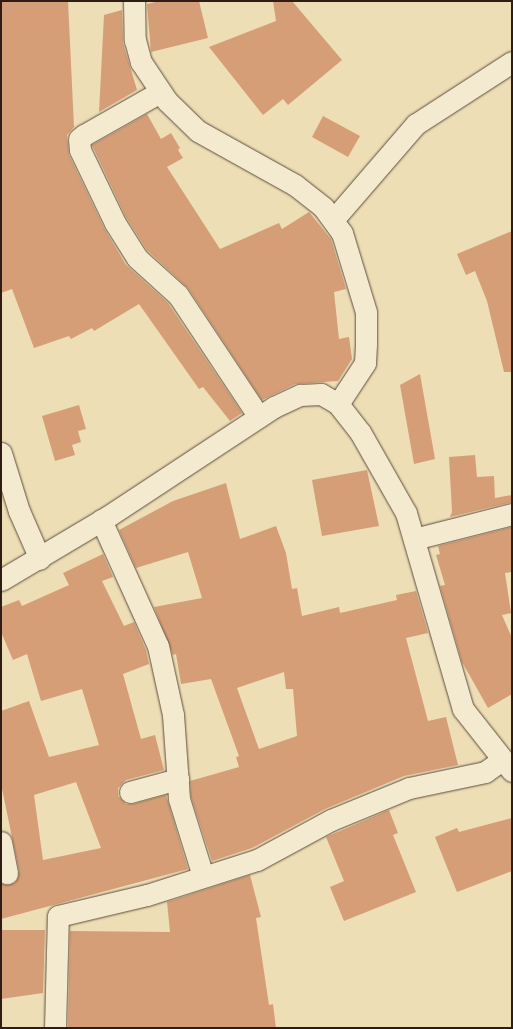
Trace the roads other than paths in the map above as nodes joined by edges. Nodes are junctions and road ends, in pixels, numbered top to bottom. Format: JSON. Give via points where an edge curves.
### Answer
{"nodes":[{"id":1,"x":134,"y":1,"type":"edge"},
{"id":2,"x":512,"y":62,"type":"edge"},
{"id":3,"x":160,"y":92,"type":"junction"},
{"id":4,"x":333,"y":220,"type":"junction"},
{"id":5,"x":338,"y":404,"type":"junction"},
{"id":6,"x":259,"y":417,"type":"junction"},
{"id":7,"x":1,"y":453,"type":"edge"},
{"id":8,"x":512,"y":514,"type":"edge"},
{"id":9,"x":101,"y":520,"type":"junction"},
{"id":10,"x":414,"y":539,"type":"junction"},
{"id":11,"x":40,"y":559,"type":"junction"},
{"id":12,"x":1,"y":580,"type":"edge"},
{"id":13,"x":507,"y":765,"type":"edge"},
{"id":14,"x":178,"y":779,"type":"junction"},
{"id":15,"x":130,"y":792,"type":"dead end"},
{"id":16,"x":1,"y":842,"type":"edge"},
{"id":17,"x":8,"y":873,"type":"dead end"},
{"id":18,"x":203,"y":876,"type":"junction"},
{"id":19,"x":55,"y":1028,"type":"edge"}],
"edges":[{"from":1,"to":3,"type":"street","via":[[135,40],[141,62]]},
{"from":2,"to":4,"type":"street","via":[[416,124]]},
{"from":3,"to":4,"type":"street","via":[[198,131],[295,185],[324,207]]},
{"from":3,"to":6,"type":"street","via":[[84,134],[79,140],[80,150],[115,222],[137,258],[178,295]]},
{"from":4,"to":5,"type":"street","via":[[342,233],[366,312],[365,363]]},
{"from":5,"to":6,"type":"street","via":[[321,394],[300,395]]},
{"from":5,"to":10,"type":"street","via":[[382,466],[406,513]]},
{"from":6,"to":9,"type":"street"},
{"from":7,"to":11,"type":"street","via":[[19,511]]},
{"from":8,"to":10,"type":"street"},
{"from":9,"to":11,"type":"street"},
{"from":9,"to":14,"type":"street","via":[[158,646],[173,715]]},
{"from":10,"to":13,"type":"street","via":[[454,689],[463,710]]},
{"from":11,"to":12,"type":"street"},
{"from":13,"to":18,"type":"street","via":[[409,788],[331,820],[257,860]]},
{"from":14,"to":15,"type":"street"},
{"from":14,"to":18,"type":"street","via":[[179,799]]},
{"from":16,"to":17,"type":"street"},
{"from":18,"to":19,"type":"street","via":[[147,895],[58,916]]}]}
